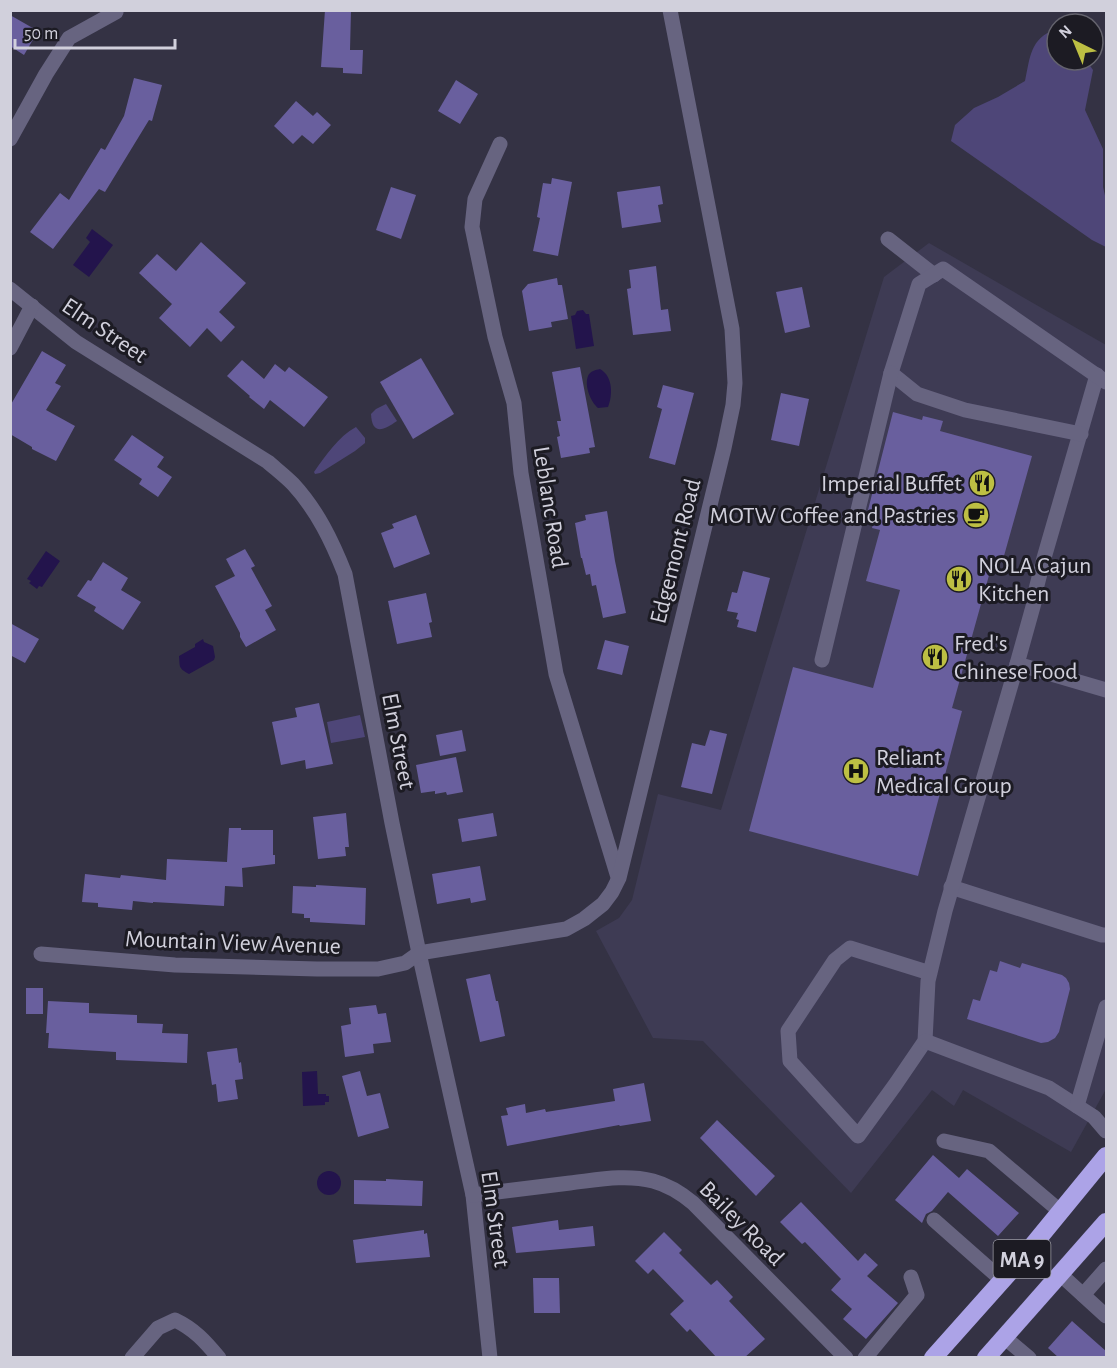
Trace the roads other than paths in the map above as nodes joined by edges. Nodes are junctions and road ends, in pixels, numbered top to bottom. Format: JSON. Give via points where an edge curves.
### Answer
{"nodes":[{"id":1,"x":670,"y":10,"type":"edge"},
{"id":2,"x":116,"y":12,"type":"edge"},
{"id":3,"x":10,"y":139,"type":"edge"},
{"id":4,"x":500,"y":144,"type":"dead end"},
{"id":5,"x":888,"y":239,"type":"dead end"},
{"id":6,"x":934,"y":274,"type":"junction"},
{"id":7,"x":10,"y":290,"type":"edge"},
{"id":8,"x":32,"y":306,"type":"junction"},
{"id":9,"x":10,"y":348,"type":"edge"},
{"id":10,"x":891,"y":373,"type":"junction"},
{"id":11,"x":1102,"y":378,"type":"edge"},
{"id":12,"x":1081,"y":434,"type":"junction"},
{"id":13,"x":822,"y":660,"type":"dead end"},
{"id":14,"x":1017,"y":664,"type":"junction"},
{"id":15,"x":1107,"y":690,"type":"edge"},
{"id":16,"x":619,"y":878,"type":"junction"},
{"id":17,"x":951,"y":887,"type":"junction"},
{"id":18,"x":1107,"y":935,"type":"edge"},
{"id":19,"x":419,"y":953,"type":"junction"},
{"id":20,"x":41,"y":954,"type":"dead end"},
{"id":21,"x":930,"y":973,"type":"junction"},
{"id":22,"x":1107,"y":1007,"type":"edge"},
{"id":23,"x":925,"y":1041,"type":"junction"},
{"id":24,"x":1077,"y":1106,"type":"junction"},
{"id":25,"x":1107,"y":1131,"type":"edge"},
{"id":26,"x":944,"y":1141,"type":"dead end"},
{"id":27,"x":1107,"y":1156,"type":"edge"},
{"id":28,"x":472,"y":1195,"type":"junction"},
{"id":29,"x":1061,"y":1212,"type":"junction"},
{"id":30,"x":934,"y":1220,"type":"dead end"},
{"id":31,"x":1107,"y":1222,"type":"edge"},
{"id":32,"x":1107,"y":1269,"type":"edge"},
{"id":33,"x":1060,"y":1275,"type":"junction"},
{"id":34,"x":910,"y":1277,"type":"dead end"},
{"id":35,"x":1003,"y":1281,"type":"junction"},
{"id":36,"x":1083,"y":1295,"type":"junction"},
{"id":37,"x":1107,"y":1316,"type":"edge"},
{"id":38,"x":1004,"y":1337,"type":"junction"},
{"id":39,"x":132,"y":1358,"type":"edge"},
{"id":40,"x":219,"y":1358,"type":"edge"},
{"id":41,"x":490,"y":1358,"type":"edge"},
{"id":42,"x":846,"y":1358,"type":"edge"},
{"id":43,"x":866,"y":1358,"type":"edge"},
{"id":44,"x":933,"y":1358,"type":"edge"},
{"id":45,"x":986,"y":1358,"type":"edge"},
{"id":46,"x":1029,"y":1358,"type":"edge"}],
"edges":[{"from":1,"to":16,"type":"street","name":"Edgemont Road","via":[[732,329],[735,383],[724,448]]},
{"from":2,"to":3,"type":"street","via":[[69,38]]},
{"from":4,"to":16,"type":"street","name":"Leblanc Road","via":[[475,199],[472,227],[495,337],[514,403],[521,473],[556,674]]},
{"from":5,"to":6,"type":"street"},
{"from":6,"to":10,"type":"street","via":[[919,284]]},
{"from":6,"to":11,"type":"street","via":[[943,269]]},
{"from":7,"to":8,"type":"street","name":"Elm Street"},
{"from":8,"to":9,"type":"street"},
{"from":8,"to":19,"type":"street","name":"Elm Street","via":[[76,342],[268,462],[307,500],[321,522],[345,574]]},
{"from":10,"to":12,"type":"street","via":[[917,394],[965,410]]},
{"from":10,"to":13,"type":"street"},
{"from":11,"to":12,"type":"street"},
{"from":12,"to":14,"type":"street"},
{"from":14,"to":15,"type":"street"},
{"from":14,"to":17,"type":"street"},
{"from":16,"to":19,"type":"street","name":"Edgemont Road","via":[[603,904],[566,929]]},
{"from":17,"to":18,"type":"street"},
{"from":17,"to":21,"type":"street"},
{"from":19,"to":20,"type":"street","name":"Mountain View Avenue","via":[[405,963],[378,969],[175,965]]},
{"from":19,"to":28,"type":"street","name":"Elm Street"},
{"from":21,"to":23,"type":"street"},
{"from":21,"to":23,"type":"street","via":[[850,948],[835,960],[788,1031],[790,1061],[858,1136]]},
{"from":22,"to":24,"type":"street"},
{"from":23,"to":24,"type":"street","via":[[1049,1088]]},
{"from":24,"to":25,"type":"street"},
{"from":26,"to":29,"type":"street","via":[[989,1151]]},
{"from":27,"to":29,"type":"highway","number":"MA 9"},
{"from":28,"to":41,"type":"street","name":"Elm Street"},
{"from":28,"to":42,"type":"street","name":"Bailey Road","via":[[628,1177],[664,1184],[693,1203]]},
{"from":29,"to":35,"type":"highway","number":"MA 9"},
{"from":30,"to":35,"type":"street"},
{"from":31,"to":33,"type":"highway","number":"MA 9"},
{"from":32,"to":36,"type":"street"},
{"from":33,"to":36,"type":"street"},
{"from":33,"to":38,"type":"highway","number":"MA 9"},
{"from":34,"to":43,"type":"street","via":[[917,1295]]},
{"from":35,"to":44,"type":"highway","number":"MA 9"},
{"from":36,"to":37,"type":"street"},
{"from":38,"to":45,"type":"highway","number":"MA 9"},
{"from":38,"to":46,"type":"street"},
{"from":39,"to":40,"type":"street","via":[[158,1329],[174,1320],[189,1327]]}]}
